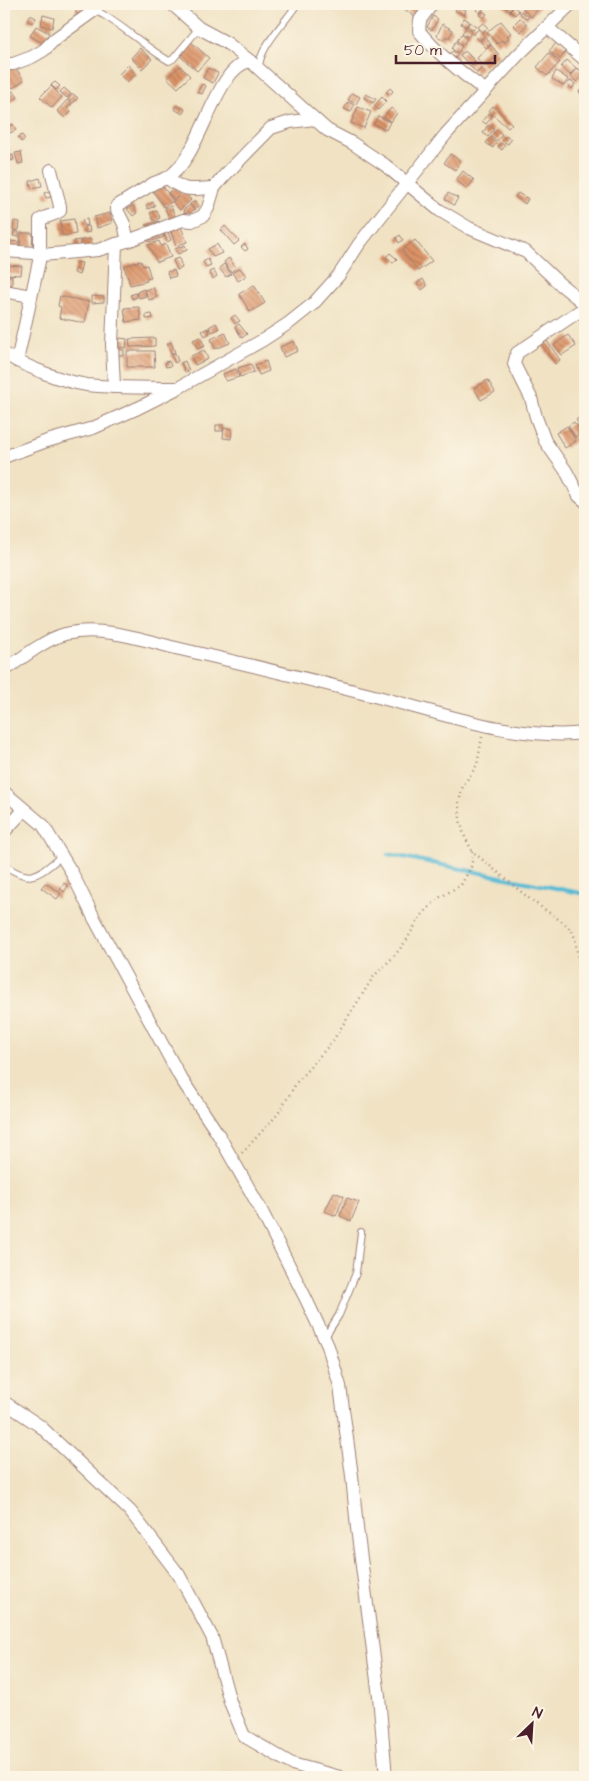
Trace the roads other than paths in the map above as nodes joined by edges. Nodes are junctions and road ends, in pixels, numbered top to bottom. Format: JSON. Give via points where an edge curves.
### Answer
{"nodes":[{"id":1,"x":172,"y":4,"type":"edge"},
{"id":2,"x":297,"y":4,"type":"edge"},
{"id":3,"x":432,"y":4,"type":"edge"},
{"id":4,"x":571,"y":4,"type":"edge"},
{"id":5,"x":97,"y":7,"type":"edge"},
{"id":6,"x":548,"y":27,"type":"junction"},
{"id":7,"x":199,"y":28,"type":"junction"},
{"id":8,"x":585,"y":60,"type":"edge"},
{"id":9,"x":4,"y":64,"type":"edge"},
{"id":10,"x":254,"y":65,"type":"junction"},
{"id":11,"x":485,"y":90,"type":"junction"},
{"id":12,"x":314,"y":119,"type":"junction"},
{"id":13,"x":51,"y":170,"type":"dead end"},
{"id":14,"x":167,"y":178,"type":"junction"},
{"id":15,"x":407,"y":183,"type":"junction"},
{"id":16,"x":214,"y":188,"type":"junction"},
{"id":17,"x":122,"y":242,"type":"junction"},
{"id":18,"x":4,"y":251,"type":"edge"},
{"id":19,"x":41,"y":256,"type":"junction"},
{"id":20,"x":4,"y":291,"type":"edge"},
{"id":21,"x":31,"y":296,"type":"junction"},
{"id":22,"x":585,"y":304,"type":"edge"},
{"id":23,"x":585,"y":310,"type":"edge"},
{"id":24,"x":4,"y":354,"type":"edge"},
{"id":25,"x":17,"y":361,"type":"junction"},
{"id":26,"x":114,"y":387,"type":"junction"},
{"id":27,"x":178,"y":388,"type":"junction"},
{"id":28,"x":4,"y":457,"type":"edge"},
{"id":29,"x":585,"y":501,"type":"edge"},
{"id":30,"x":4,"y":671,"type":"edge"},
{"id":31,"x":585,"y":733,"type":"edge"},
{"id":32,"x":4,"y":792,"type":"edge"},
{"id":33,"x":24,"y":810,"type":"junction"},
{"id":34,"x":4,"y":832,"type":"edge"},
{"id":35,"x":62,"y":856,"type":"junction"},
{"id":36,"x":4,"y":865,"type":"edge"},
{"id":37,"x":361,"y":1232,"type":"dead end"},
{"id":38,"x":324,"y":1338,"type":"junction"},
{"id":39,"x":4,"y":1402,"type":"edge"},
{"id":40,"x":340,"y":1777,"type":"edge"},
{"id":41,"x":386,"y":1777,"type":"edge"}],
"edges":[{"from":1,"to":7,"type":"street"},
{"from":2,"to":10,"type":"lane"},
{"from":3,"to":11,"type":"street","via":[[420,20],[419,31],[434,49]]},
{"from":4,"to":6,"type":"street"},
{"from":5,"to":7,"type":"lane","via":[[169,61]]},
{"from":5,"to":9,"type":"street","via":[[44,50],[13,64]]},
{"from":6,"to":8,"type":"street"},
{"from":6,"to":11,"type":"street"},
{"from":7,"to":10,"type":"street","via":[[227,43]]},
{"from":10,"to":12,"type":"street"},
{"from":10,"to":14,"type":"street","via":[[243,62],[231,72],[182,164]]},
{"from":11,"to":15,"type":"street"},
{"from":12,"to":15,"type":"street"},
{"from":12,"to":16,"type":"street","via":[[271,128]]},
{"from":13,"to":19,"type":"street","via":[[60,211],[53,217],[40,220]]},
{"from":14,"to":16,"type":"street","via":[[190,190]]},
{"from":14,"to":17,"type":"street","via":[[117,206],[124,224]]},
{"from":15,"to":22,"type":"street","via":[[439,210],[469,228],[526,252]]},
{"from":15,"to":27,"type":"street","via":[[339,275],[313,304],[263,340]]},
{"from":16,"to":17,"type":"street","via":[[203,216]]},
{"from":17,"to":19,"type":"street","via":[[90,251]]},
{"from":17,"to":26,"type":"street","via":[[112,344]]},
{"from":18,"to":19,"type":"street"},
{"from":19,"to":21,"type":"street"},
{"from":20,"to":21,"type":"street"},
{"from":21,"to":25,"type":"street"},
{"from":23,"to":29,"type":"street","via":[[517,353],[514,364],[531,398],[545,442]]},
{"from":24,"to":25,"type":"street"},
{"from":25,"to":26,"type":"street","via":[[85,385]]},
{"from":26,"to":27,"type":"street"},
{"from":27,"to":28,"type":"street","via":[[93,428]]},
{"from":30,"to":31,"type":"street","via":[[63,634],[86,631],[126,635],[516,732],[564,736]]},
{"from":32,"to":33,"type":"street"},
{"from":33,"to":34,"type":"street"},
{"from":33,"to":35,"type":"street","via":[[43,826]]},
{"from":35,"to":36,"type":"lane","via":[[34,876],[26,876]]},
{"from":35,"to":38,"type":"street","via":[[180,1076],[236,1166]]},
{"from":37,"to":38,"type":"lane","via":[[356,1273],[339,1315]]},
{"from":38,"to":41,"type":"street","via":[[340,1386]]},
{"from":39,"to":40,"type":"street","via":[[40,1426],[130,1510],[179,1575],[212,1637],[230,1702],[244,1736],[292,1764]]}]}
